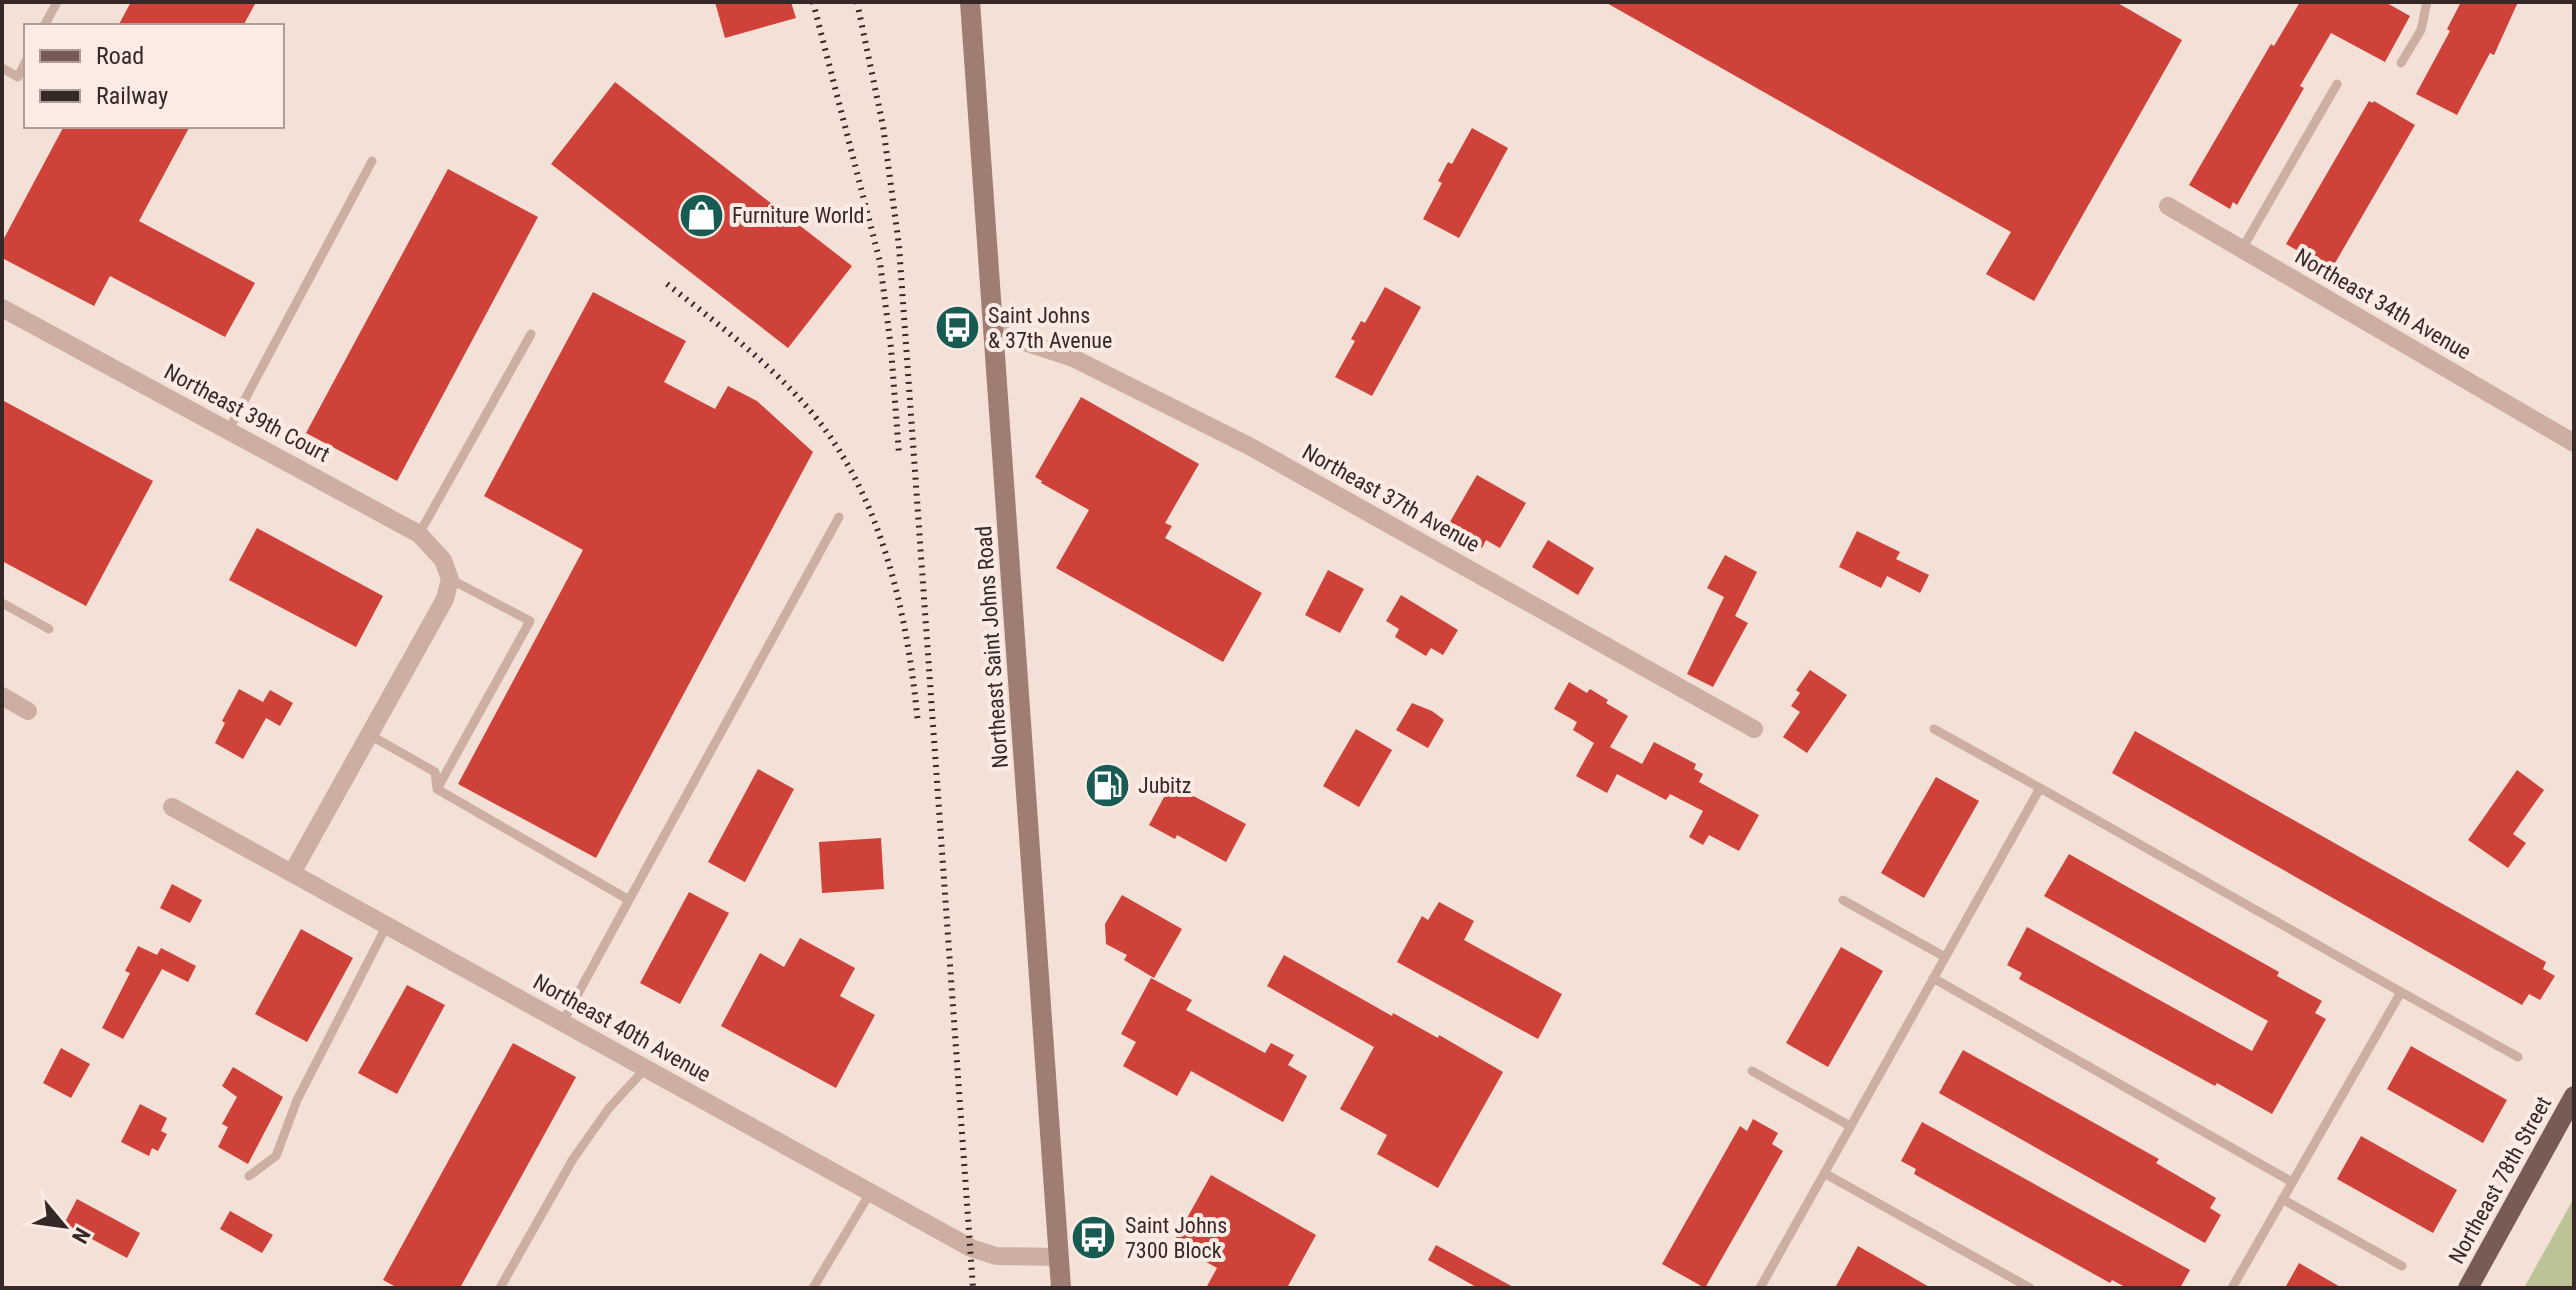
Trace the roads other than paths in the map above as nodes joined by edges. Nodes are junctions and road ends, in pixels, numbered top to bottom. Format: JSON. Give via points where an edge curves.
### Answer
{"nodes":[{"id":1,"x":57,"y":2,"type":"edge"},
{"id":2,"x":970,"y":2,"type":"edge"},
{"id":3,"x":2427,"y":2,"type":"edge"},
{"id":4,"x":45,"y":24,"type":"edge"},
{"id":5,"x":2401,"y":63,"type":"dead end"},
{"id":6,"x":24,"y":65,"type":"edge"},
{"id":7,"x":2,"y":68,"type":"edge"},
{"id":8,"x":2337,"y":84,"type":"dead end"},
{"id":9,"x":372,"y":161,"type":"dead end"},
{"id":10,"x":2168,"y":206,"type":"dead end"},
{"id":11,"x":2242,"y":249,"type":"junction"},
{"id":12,"x":2,"y":308,"type":"edge"},
{"id":13,"x":994,"y":332,"type":"junction"},
{"id":14,"x":531,"y":334,"type":"dead end"},
{"id":15,"x":228,"y":431,"type":"junction"},
{"id":16,"x":2574,"y":443,"type":"edge"},
{"id":17,"x":839,"y":517,"type":"dead end"},
{"id":18,"x":419,"y":534,"type":"junction"},
{"id":19,"x":450,"y":579,"type":"junction"},
{"id":20,"x":2,"y":603,"type":"edge"},
{"id":21,"x":49,"y":629,"type":"dead end"},
{"id":22,"x":2,"y":696,"type":"edge"},
{"id":23,"x":28,"y":711,"type":"dead end"},
{"id":24,"x":1754,"y":729,"type":"dead end"},
{"id":25,"x":1934,"y":729,"type":"dead end"},
{"id":26,"x":368,"y":734,"type":"junction"},
{"id":27,"x":2040,"y":788,"type":"junction"},
{"id":28,"x":437,"y":789,"type":"junction"},
{"id":29,"x":172,"y":807,"type":"dead end"},
{"id":30,"x":292,"y":873,"type":"junction"},
{"id":31,"x":629,"y":900,"type":"junction"},
{"id":32,"x":1843,"y":900,"type":"dead end"},
{"id":33,"x":387,"y":925,"type":"junction"},
{"id":34,"x":1945,"y":957,"type":"junction"},
{"id":35,"x":1933,"y":978,"type":"junction"},
{"id":36,"x":2401,"y":992,"type":"junction"},
{"id":37,"x":562,"y":1023,"type":"junction"},
{"id":38,"x":2518,"y":1057,"type":"dead end"},
{"id":39,"x":644,"y":1070,"type":"junction"},
{"id":40,"x":1752,"y":1071,"type":"dead end"},
{"id":41,"x":2574,"y":1096,"type":"edge"},
{"id":42,"x":1850,"y":1126,"type":"junction"},
{"id":43,"x":1824,"y":1173,"type":"junction"},
{"id":44,"x":249,"y":1176,"type":"dead end"},
{"id":45,"x":2292,"y":1182,"type":"junction"},
{"id":46,"x":870,"y":1193,"type":"junction"},
{"id":47,"x":2282,"y":1199,"type":"junction"},
{"id":48,"x":1059,"y":1257,"type":"junction"},
{"id":49,"x":2402,"y":1266,"type":"dead end"},
{"id":50,"x":2013,"y":1278,"type":"junction"},
{"id":51,"x":500,"y":1288,"type":"edge"},
{"id":52,"x":813,"y":1288,"type":"edge"},
{"id":53,"x":1061,"y":1288,"type":"edge"},
{"id":54,"x":1760,"y":1288,"type":"edge"},
{"id":55,"x":2007,"y":1288,"type":"edge"},
{"id":56,"x":2030,"y":1288,"type":"edge"},
{"id":57,"x":2232,"y":1288,"type":"edge"},
{"id":58,"x":2468,"y":1288,"type":"edge"}],
"edges":[{"from":1,"to":4,"type":"lane"},
{"from":2,"to":13,"type":"main road","name":"Northeast Saint Johns Road"},
{"from":3,"to":5,"type":"lane","via":[[2421,30]]},
{"from":6,"to":7,"type":"lane","via":[[18,77]]},
{"from":8,"to":11,"type":"lane"},
{"from":9,"to":15,"type":"lane"},
{"from":10,"to":11,"type":"street","name":"Northeast 34th Avenue"},
{"from":11,"to":16,"type":"street","name":"Northeast 34th Avenue"},
{"from":12,"to":15,"type":"street","name":"Northeast 39th Court"},
{"from":13,"to":24,"type":"street","name":"Northeast 37th Avenue","via":[[1073,358],[1251,447]]},
{"from":13,"to":48,"type":"main road","name":"Northeast Saint Johns Road"},
{"from":14,"to":18,"type":"lane"},
{"from":15,"to":18,"type":"street","name":"Northeast 39th Court"},
{"from":17,"to":31,"type":"lane"},
{"from":18,"to":19,"type":"street","name":"Northeast 39th Court","via":[[443,560]]},
{"from":19,"to":26,"type":"street","via":[[440,610]]},
{"from":19,"to":28,"type":"lane","via":[[530,621]]},
{"from":20,"to":21,"type":"lane"},
{"from":22,"to":23,"type":"street"},
{"from":25,"to":27,"type":"lane"},
{"from":26,"to":28,"type":"lane","via":[[435,772]]},
{"from":26,"to":30,"type":"street"},
{"from":27,"to":34,"type":"lane"},
{"from":27,"to":36,"type":"lane"},
{"from":28,"to":31,"type":"lane"},
{"from":29,"to":30,"type":"street","name":"Northeast 40th Avenue"},
{"from":30,"to":33,"type":"street","name":"Northeast 40th Avenue"},
{"from":31,"to":37,"type":"lane"},
{"from":32,"to":34,"type":"lane"},
{"from":33,"to":37,"type":"street","name":"Northeast 40th Avenue"},
{"from":33,"to":44,"type":"lane","via":[[297,1100],[276,1156]]},
{"from":34,"to":35,"type":"lane"},
{"from":35,"to":42,"type":"lane"},
{"from":35,"to":45,"type":"lane"},
{"from":36,"to":38,"type":"lane"},
{"from":36,"to":45,"type":"lane"},
{"from":37,"to":39,"type":"street","name":"Northeast 40th Avenue"},
{"from":39,"to":46,"type":"street","name":"Northeast 40th Avenue"},
{"from":39,"to":51,"type":"lane","via":[[573,1159]]},
{"from":40,"to":42,"type":"lane"},
{"from":41,"to":58,"type":"main road","name":"Northeast 78th Street"},
{"from":42,"to":43,"type":"lane"},
{"from":43,"to":50,"type":"lane"},
{"from":43,"to":54,"type":"lane"},
{"from":45,"to":47,"type":"lane"},
{"from":46,"to":48,"type":"street","name":"Northeast 40th Avenue","via":[[986,1255]]},
{"from":46,"to":52,"type":"lane"},
{"from":47,"to":49,"type":"lane"},
{"from":47,"to":57,"type":"lane"},
{"from":48,"to":53,"type":"main road","name":"Northeast Saint Johns Road"},
{"from":50,"to":55,"type":"lane"},
{"from":50,"to":56,"type":"lane"}]}
